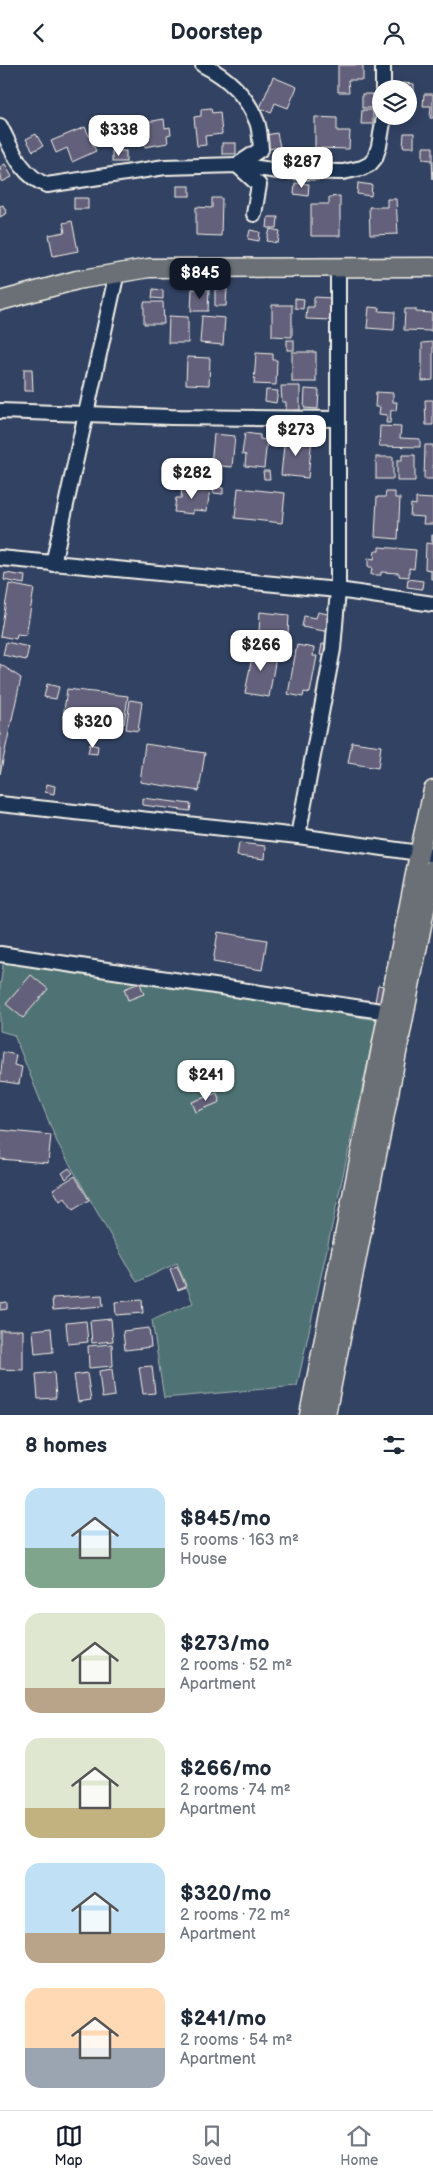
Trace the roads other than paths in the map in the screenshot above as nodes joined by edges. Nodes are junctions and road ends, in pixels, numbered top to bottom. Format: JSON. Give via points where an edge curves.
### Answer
{"nodes":[{"id":1,"x":203,"y":65,"type":"edge"},
{"id":2,"x":383,"y":65,"type":"edge"},
{"id":3,"x":384,"y":80,"type":"edge"},
{"id":4,"x":383,"y":125,"type":"edge"},
{"id":5,"x":0,"y":126,"type":"edge"},
{"id":6,"x":237,"y":165,"type":"junction"},
{"id":7,"x":254,"y":214,"type":"dead end"},
{"id":8,"x":338,"y":267,"type":"junction"},
{"id":9,"x":433,"y":267,"type":"edge"},
{"id":10,"x":117,"y":273,"type":"junction"},
{"id":11,"x":0,"y":301,"type":"edge"},
{"id":12,"x":0,"y":411,"type":"edge"},
{"id":13,"x":86,"y":414,"type":"junction"},
{"id":14,"x":338,"y":419,"type":"junction"},
{"id":15,"x":0,"y":558,"type":"edge"},
{"id":16,"x":54,"y":563,"type":"junction"},
{"id":17,"x":338,"y":590,"type":"junction"},
{"id":18,"x":433,"y":604,"type":"edge"},
{"id":19,"x":433,"y":790,"type":"edge"},
{"id":20,"x":0,"y":804,"type":"edge"},
{"id":21,"x":298,"y":836,"type":"junction"},
{"id":22,"x":426,"y":855,"type":"edge"},
{"id":23,"x":433,"y":869,"type":"edge"},
{"id":24,"x":0,"y":954,"type":"edge"},
{"id":25,"x":388,"y":1012,"type":"junction"},
{"id":26,"x":325,"y":1377,"type":"junction"},
{"id":27,"x":310,"y":1415,"type":"edge"},
{"id":28,"x":326,"y":1415,"type":"edge"}],
"edges":[{"from":1,"to":6,"type":"street","via":[[241,94],[258,122],[261,149]]},
{"from":2,"to":3,"type":"street"},
{"from":4,"to":6,"type":"street","via":[[375,157],[362,168],[343,172],[278,171]]},
{"from":5,"to":6,"type":"street","via":[[16,159],[28,174],[47,185],[165,167]]},
{"from":6,"to":7,"type":"street","via":[[258,185]]},
{"from":8,"to":9,"type":"main road"},
{"from":8,"to":10,"type":"main road","via":[[181,267]]},
{"from":8,"to":14,"type":"street"},
{"from":10,"to":11,"type":"main road","via":[[77,280]]},
{"from":10,"to":13,"type":"street"},
{"from":12,"to":13,"type":"street"},
{"from":13,"to":14,"type":"street"},
{"from":13,"to":16,"type":"street"},
{"from":14,"to":17,"type":"street"},
{"from":15,"to":16,"type":"street"},
{"from":16,"to":17,"type":"street"},
{"from":17,"to":18,"type":"street"},
{"from":17,"to":21,"type":"street","via":[[333,649]]},
{"from":19,"to":22,"type":"main road"},
{"from":20,"to":21,"type":"street"},
{"from":21,"to":22,"type":"street"},
{"from":22,"to":25,"type":"main road"},
{"from":23,"to":26,"type":"main road"},
{"from":24,"to":25,"type":"street"},
{"from":25,"to":26,"type":"main road"},
{"from":26,"to":27,"type":"main road"},
{"from":26,"to":28,"type":"main road"}]}
